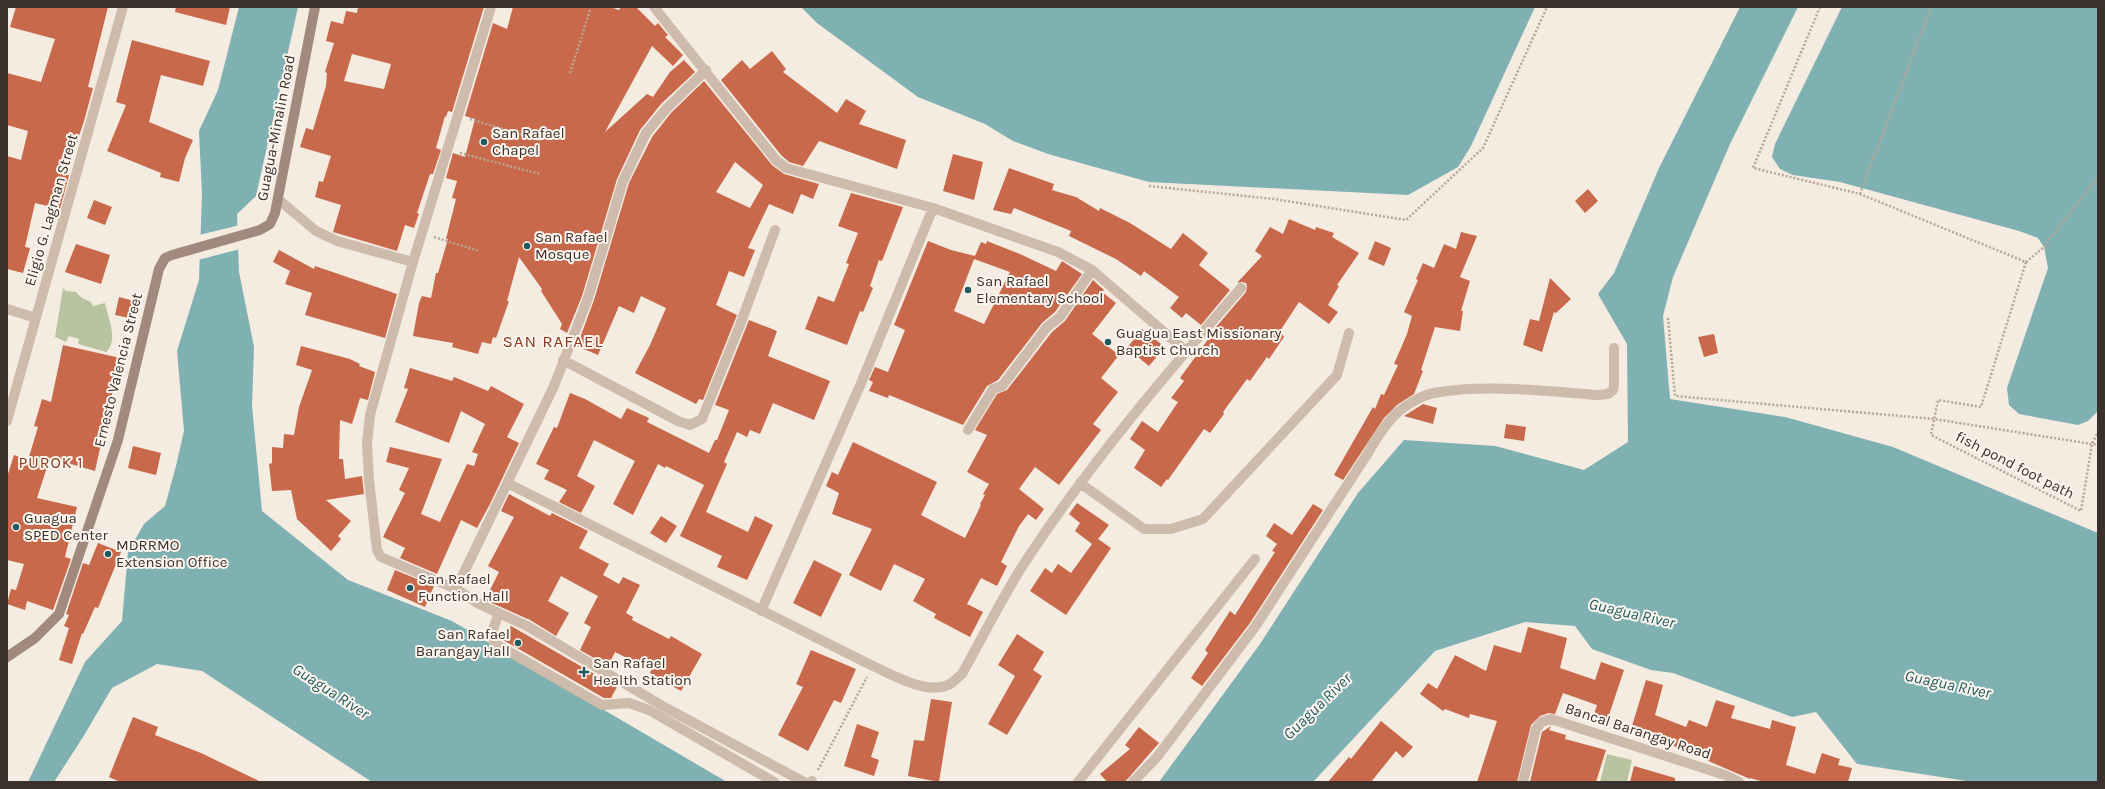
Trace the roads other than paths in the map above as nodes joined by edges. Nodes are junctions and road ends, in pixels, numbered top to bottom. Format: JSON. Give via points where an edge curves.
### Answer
{"nodes":[{"id":1,"x":123,"y":7,"type":"edge"},
{"id":2,"x":315,"y":7,"type":"edge"},
{"id":3,"x":491,"y":7,"type":"edge"},
{"id":4,"x":654,"y":7,"type":"edge"},
{"id":5,"x":706,"y":70,"type":"junction"},
{"id":6,"x":279,"y":200,"type":"junction"},
{"id":7,"x":933,"y":208,"type":"junction"},
{"id":8,"x":776,"y":230,"type":"dead end"},
{"id":9,"x":172,"y":255,"type":"joint"},
{"id":10,"x":413,"y":262,"type":"junction"},
{"id":11,"x":1092,"y":270,"type":"junction"},
{"id":12,"x":1241,"y":288,"type":"dead end"},
{"id":13,"x":7,"y":309,"type":"edge"},
{"id":14,"x":36,"y":318,"type":"junction"},
{"id":15,"x":1349,"y":333,"type":"dead end"},
{"id":16,"x":1614,"y":348,"type":"dead end"},
{"id":17,"x":1186,"y":351,"type":"junction"},
{"id":18,"x":564,"y":360,"type":"junction"},
{"id":19,"x":7,"y":421,"type":"edge"},
{"id":20,"x":968,"y":430,"type":"dead end"},
{"id":21,"x":507,"y":483,"type":"junction"},
{"id":22,"x":1080,"y":483,"type":"junction"},
{"id":23,"x":1255,"y":559,"type":"dead end"},
{"id":24,"x":456,"y":589,"type":"junction"},
{"id":25,"x":761,"y":611,"type":"junction"},
{"id":26,"x":499,"y":613,"type":"junction"},
{"id":27,"x":7,"y":657,"type":"edge"},
{"id":28,"x":1724,"y":778,"type":"edge"},
{"id":29,"x":774,"y":782,"type":"edge"},
{"id":30,"x":810,"y":782,"type":"edge"},
{"id":31,"x":1078,"y":782,"type":"edge"},
{"id":32,"x":1134,"y":782,"type":"edge"},
{"id":33,"x":1523,"y":782,"type":"edge"},
{"id":34,"x":1739,"y":782,"type":"edge"}],
"edges":[{"from":1,"to":14,"type":"street","name":"Eligio G. Lagman Street"},
{"from":2,"to":6,"type":"main road","name":"Guagua-Minalin Road"},
{"from":3,"to":10,"type":"street"},
{"from":4,"to":5,"type":"street","via":[[685,48]]},
{"from":5,"to":7,"type":"street","via":[[776,160],[786,168]]},
{"from":5,"to":18,"type":"street","via":[[666,109],[646,133],[623,181],[588,298]]},
{"from":6,"to":9,"type":"main road","name":"Guagua-Minalin Road","via":[[270,224],[260,230]]},
{"from":6,"to":10,"type":"street","via":[[297,217],[323,235]]},
{"from":7,"to":11,"type":"street","via":[[1052,250]]},
{"from":7,"to":25,"type":"street","via":[[868,368]]},
{"from":8,"to":18,"type":"street","via":[[702,419],[697,423],[690,426],[678,421]]},
{"from":9,"to":27,"type":"main road","name":"Ernesto Valencia Street","via":[[166,258],[159,270],[118,440],[59,614],[35,638]]},
{"from":10,"to":24,"type":"street","via":[[368,426],[369,480],[377,550],[381,557]]},
{"from":11,"to":17,"type":"street"},
{"from":11,"to":20,"type":"street","via":[[1060,317],[1047,327],[1002,386],[993,389]]},
{"from":12,"to":17,"type":"street"},
{"from":13,"to":14,"type":"street"},
{"from":14,"to":19,"type":"street","name":"Eligio G. Lagman Street"},
{"from":15,"to":22,"type":"street","via":[[1337,375],[1203,519],[1171,529],[1144,529]]},
{"from":16,"to":32,"type":"street","via":[[1614,385],[1608,394],[1514,389],[1452,391],[1433,393],[1397,413],[1385,426],[1255,627],[1157,757]]},
{"from":17,"to":22,"type":"street"},
{"from":18,"to":21,"type":"street"},
{"from":21,"to":24,"type":"street"},
{"from":21,"to":25,"type":"street"},
{"from":22,"to":25,"type":"street","via":[[1028,557],[962,674],[949,684],[932,688],[911,683]]},
{"from":23,"to":31,"type":"street"},
{"from":24,"to":26,"type":"street"},
{"from":26,"to":29,"type":"street","via":[[492,632],[494,643],[602,705],[629,703],[649,710]]},
{"from":26,"to":30,"type":"street","via":[[527,626],[666,708]]},
{"from":28,"to":33,"type":"street","name":"Bancal Barangay Road","via":[[1551,719],[1542,722],[1536,729]]},
{"from":28,"to":34,"type":"street","name":"Bancal Barangay Road"}]}
